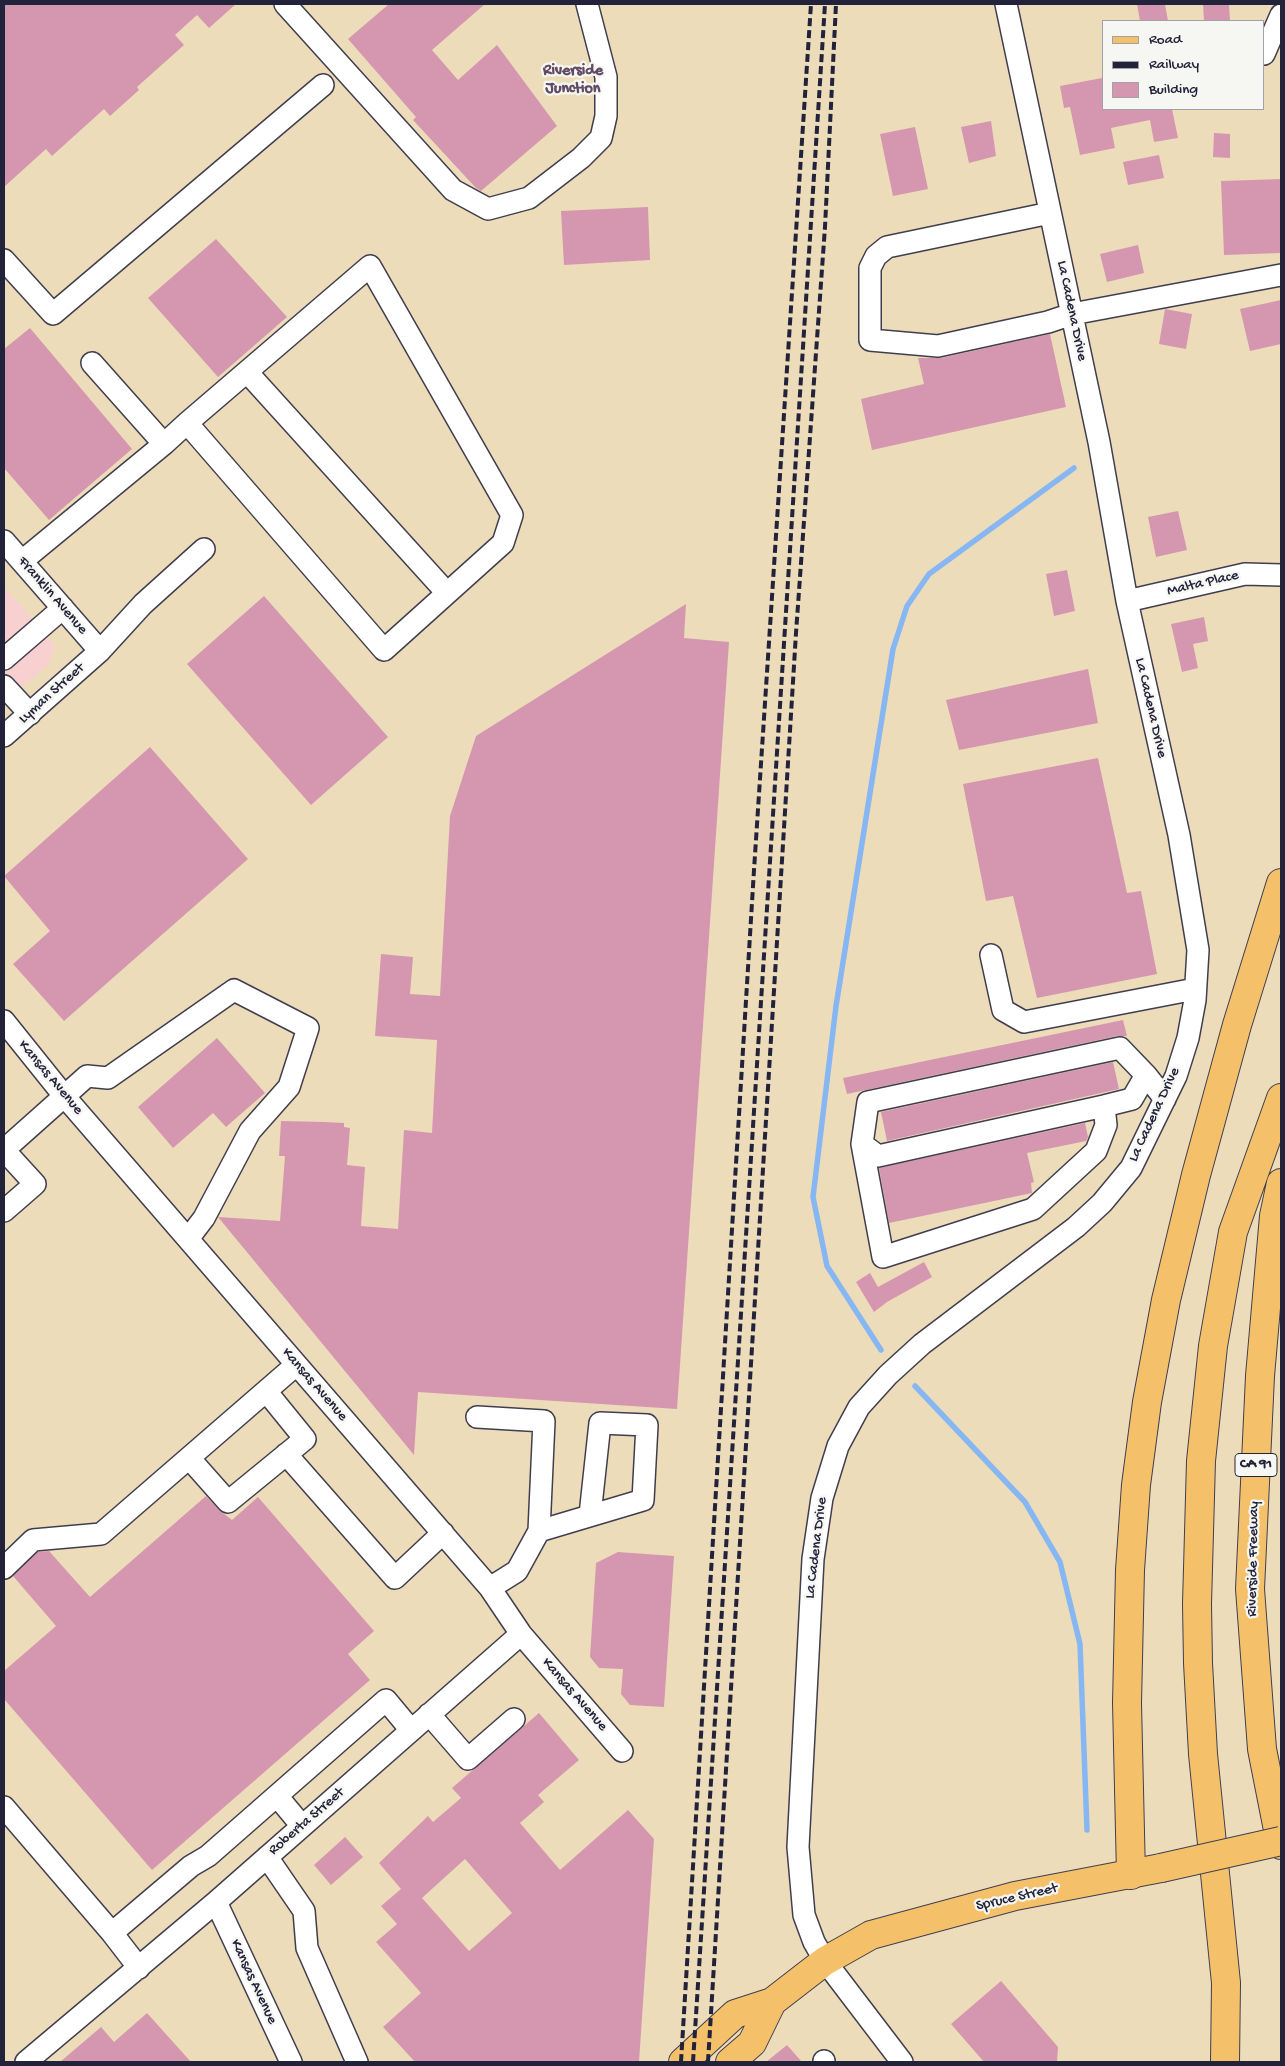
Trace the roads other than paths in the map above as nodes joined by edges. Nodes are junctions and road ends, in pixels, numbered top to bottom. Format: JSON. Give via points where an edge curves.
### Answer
{"nodes":[{"id":1,"x":285,"y":4,"type":"edge"},
{"id":2,"x":587,"y":4,"type":"edge"},
{"id":3,"x":1006,"y":4,"type":"edge"},
{"id":4,"x":1281,"y":15,"type":"edge"},
{"id":5,"x":1265,"y":52,"type":"edge"},
{"id":6,"x":323,"y":86,"type":"dead end"},
{"id":7,"x":1050,"y":213,"type":"junction"},
{"id":8,"x":4,"y":260,"type":"edge"},
{"id":9,"x":1281,"y":275,"type":"edge"},
{"id":10,"x":1072,"y":314,"type":"junction"},
{"id":11,"x":92,"y":363,"type":"dead end"},
{"id":12,"x":247,"y":372,"type":"junction"},
{"id":13,"x":187,"y":423,"type":"junction"},
{"id":14,"x":164,"y":444,"type":"junction"},
{"id":15,"x":4,"y":540,"type":"edge"},
{"id":16,"x":204,"y":549,"type":"dead end"},
{"id":17,"x":22,"y":562,"type":"junction"},
{"id":18,"x":1281,"y":575,"type":"edge"},
{"id":19,"x":447,"y":593,"type":"junction"},
{"id":20,"x":1126,"y":602,"type":"junction"},
{"id":21,"x":63,"y":608,"type":"junction"},
{"id":22,"x":100,"y":651,"type":"junction"},
{"id":23,"x":4,"y":660,"type":"edge"},
{"id":24,"x":4,"y":686,"type":"edge"},
{"id":25,"x":30,"y":714,"type":"junction"},
{"id":26,"x":4,"y":736,"type":"edge"},
{"id":27,"x":1281,"y":883,"type":"edge"},
{"id":28,"x":991,"y":955,"type":"dead end"},
{"id":29,"x":1195,"y":989,"type":"junction"},
{"id":30,"x":4,"y":1021,"type":"edge"},
{"id":31,"x":1146,"y":1076,"type":"junction"},
{"id":32,"x":65,"y":1097,"type":"junction"},
{"id":33,"x":1281,"y":1098,"type":"edge"},
{"id":34,"x":1165,"y":1099,"type":"junction"},
{"id":35,"x":1104,"y":1106,"type":"junction"},
{"id":36,"x":862,"y":1144,"type":"junction"},
{"id":37,"x":4,"y":1150,"type":"edge"},
{"id":38,"x":1281,"y":1183,"type":"edge"},
{"id":39,"x":4,"y":1211,"type":"edge"},
{"id":40,"x":188,"y":1238,"type":"junction"},
{"id":41,"x":296,"y":1364,"type":"junction"},
{"id":42,"x":266,"y":1391,"type":"junction"},
{"id":43,"x":477,"y":1416,"type":"dead end"},
{"id":44,"x":286,"y":1454,"type":"junction"},
{"id":45,"x":189,"y":1458,"type":"junction"},
{"id":46,"x":590,"y":1515,"type":"junction"},
{"id":47,"x":540,"y":1530,"type":"junction"},
{"id":48,"x":442,"y":1534,"type":"junction"},
{"id":49,"x":4,"y":1568,"type":"edge"},
{"id":50,"x":490,"y":1588,"type":"junction"},
{"id":51,"x":521,"y":1634,"type":"junction"},
{"id":52,"x":429,"y":1714,"type":"junction"},
{"id":53,"x":514,"y":1719,"type":"dead end"},
{"id":54,"x":411,"y":1730,"type":"junction"},
{"id":55,"x":622,"y":1751,"type":"dead end"},
{"id":56,"x":277,"y":1796,"type":"junction"},
{"id":57,"x":4,"y":1807,"type":"edge"},
{"id":58,"x":302,"y":1826,"type":"junction"},
{"id":59,"x":1281,"y":1841,"type":"edge"},
{"id":60,"x":1281,"y":1845,"type":"edge"},
{"id":61,"x":267,"y":1857,"type":"junction"},
{"id":62,"x":1131,"y":1875,"type":"junction"},
{"id":63,"x":216,"y":1902,"type":"junction"},
{"id":64,"x":112,"y":1933,"type":"junction"},
{"id":65,"x":825,"y":1960,"type":"junction"},
{"id":66,"x":139,"y":1968,"type":"junction"},
{"id":67,"x":772,"y":2002,"type":"junction"},
{"id":68,"x":26,"y":2062,"type":"edge"},
{"id":69,"x":290,"y":2062,"type":"edge"},
{"id":70,"x":357,"y":2062,"type":"edge"},
{"id":71,"x":683,"y":2062,"type":"edge"},
{"id":72,"x":730,"y":2062,"type":"edge"},
{"id":73,"x":902,"y":2062,"type":"edge"},
{"id":74,"x":1225,"y":2062,"type":"edge"}],
"edges":[{"from":1,"to":2,"type":"street","via":[[453,190],[488,209],[529,198],[581,158],[601,138],[606,116],[606,77]]},
{"from":3,"to":7,"type":"street","name":"La Cadena Drive"},
{"from":4,"to":5,"type":"street"},
{"from":6,"to":8,"type":"street","via":[[52,314]]},
{"from":7,"to":10,"type":"street","name":"La Cadena Drive"},
{"from":7,"to":10,"type":"street","via":[[888,246],[876,256],[870,268],[870,340],[938,346]]},
{"from":9,"to":10,"type":"street"},
{"from":10,"to":20,"type":"street","name":"La Cadena Drive","via":[[1099,442]]},
{"from":11,"to":14,"type":"street"},
{"from":12,"to":13,"type":"street"},
{"from":12,"to":19,"type":"street"},
{"from":12,"to":19,"type":"street","via":[[370,266],[512,515],[503,543]]},
{"from":13,"to":14,"type":"street"},
{"from":13,"to":19,"type":"street","via":[[384,650]]},
{"from":14,"to":17,"type":"street"},
{"from":15,"to":17,"type":"street","name":"Franklin Avenue"},
{"from":16,"to":22,"type":"street","name":"Lyman Street","via":[[143,604]]},
{"from":17,"to":21,"type":"street","name":"Franklin Avenue"},
{"from":18,"to":20,"type":"street","name":"Malta Place","via":[[1245,574]]},
{"from":20,"to":29,"type":"street","name":"La Cadena Drive","via":[[1192,900],[1198,950]]},
{"from":21,"to":22,"type":"street","name":"Franklin Avenue"},
{"from":21,"to":23,"type":"street"},
{"from":22,"to":25,"type":"street","name":"Lyman Street"},
{"from":24,"to":25,"type":"street"},
{"from":25,"to":26,"type":"street","name":"Lyman Street"},
{"from":27,"to":62,"type":"main road","via":[[1237,1025],[1196,1175],[1166,1300],[1147,1402],[1130,1570],[1127,1703]]},
{"from":28,"to":29,"type":"street","via":[[1003,1010],[1024,1022]]},
{"from":29,"to":34,"type":"street","name":"La Cadena Drive","via":[[1188,1038]]},
{"from":30,"to":32,"type":"street","name":"Kansas Avenue"},
{"from":31,"to":34,"type":"street"},
{"from":31,"to":35,"type":"street","via":[[1132,1099]]},
{"from":31,"to":36,"type":"street","via":[[1120,1048],[868,1102]]},
{"from":32,"to":37,"type":"street"},
{"from":32,"to":40,"type":"street","name":"Kansas Avenue"},
{"from":32,"to":40,"type":"street","via":[[87,1076],[108,1078],[234,990],[308,1028],[288,1087],[250,1131],[204,1218]]},
{"from":33,"to":74,"type":"main road","via":[[1234,1232],[1213,1346],[1201,1461],[1197,1551],[1198,1663],[1203,1754],[1226,1983]]},
{"from":34,"to":65,"type":"street","name":"La Cadena Drive","via":[[1131,1168],[1102,1203],[1076,1227],[922,1344],[888,1375],[859,1407],[838,1446],[822,1498],[813,1559],[798,1847],[804,1915]]},
{"from":35,"to":36,"type":"street","via":[[878,1156]]},
{"from":35,"to":36,"type":"street","via":[[1106,1124],[1096,1151],[1033,1209],[883,1257]]},
{"from":37,"to":39,"type":"street","via":[[35,1184]]},
{"from":38,"to":60,"type":"main road","name":"Riverside Freeway","number":"CA 91","via":[[1274,1216],[1260,1376],[1250,1589],[1262,1749]]},
{"from":40,"to":41,"type":"street","name":"Kansas Avenue"},
{"from":41,"to":42,"type":"street"},
{"from":41,"to":48,"type":"street","name":"Kansas Avenue"},
{"from":42,"to":44,"type":"street","via":[[305,1439]]},
{"from":42,"to":45,"type":"street"},
{"from":43,"to":47,"type":"street","via":[[544,1421]]},
{"from":44,"to":45,"type":"street","via":[[228,1502]]},
{"from":44,"to":48,"type":"street","via":[[395,1578]]},
{"from":45,"to":49,"type":"street","via":[[101,1534],[33,1540]]},
{"from":46,"to":46,"type":"street","via":[[643,1500],[647,1424],[600,1423]]},
{"from":46,"to":47,"type":"street"},
{"from":47,"to":50,"type":"street","via":[[517,1571]]},
{"from":48,"to":50,"type":"street","name":"Kansas Avenue"},
{"from":50,"to":51,"type":"street","name":"Kansas Avenue"},
{"from":51,"to":52,"type":"street","name":"Roberta Street"},
{"from":51,"to":55,"type":"street","name":"Kansas Avenue"},
{"from":52,"to":53,"type":"street","via":[[468,1759]]},
{"from":52,"to":54,"type":"street","name":"Roberta Street"},
{"from":54,"to":56,"type":"street","via":[[386,1700]]},
{"from":54,"to":58,"type":"street","name":"Roberta Street"},
{"from":56,"to":58,"type":"street"},
{"from":56,"to":64,"type":"street"},
{"from":57,"to":64,"type":"street"},
{"from":58,"to":61,"type":"street","name":"Roberta Street"},
{"from":59,"to":62,"type":"main road","name":"Spruce Street","bridge":true},
{"from":61,"to":63,"type":"street","name":"Roberta Street"},
{"from":61,"to":70,"type":"street","via":[[304,1911],[307,1948]]},
{"from":62,"to":65,"type":"main road","name":"Spruce Street","via":[[1016,1896],[895,1928],[871,1935]]},
{"from":63,"to":66,"type":"street","name":"Roberta Street"},
{"from":63,"to":69,"type":"street","name":"Kansas Avenue"},
{"from":64,"to":66,"type":"street"},
{"from":65,"to":67,"type":"main road","name":"Spruce Street"},
{"from":65,"to":73,"type":"street"},
{"from":66,"to":68,"type":"street","name":"Roberta Street"},
{"from":67,"to":71,"type":"main road","name":"Spruce Street","via":[[735,2014]]},
{"from":67,"to":72,"type":"main road","name":"Spruce Street","via":[[752,2043]]}]}
